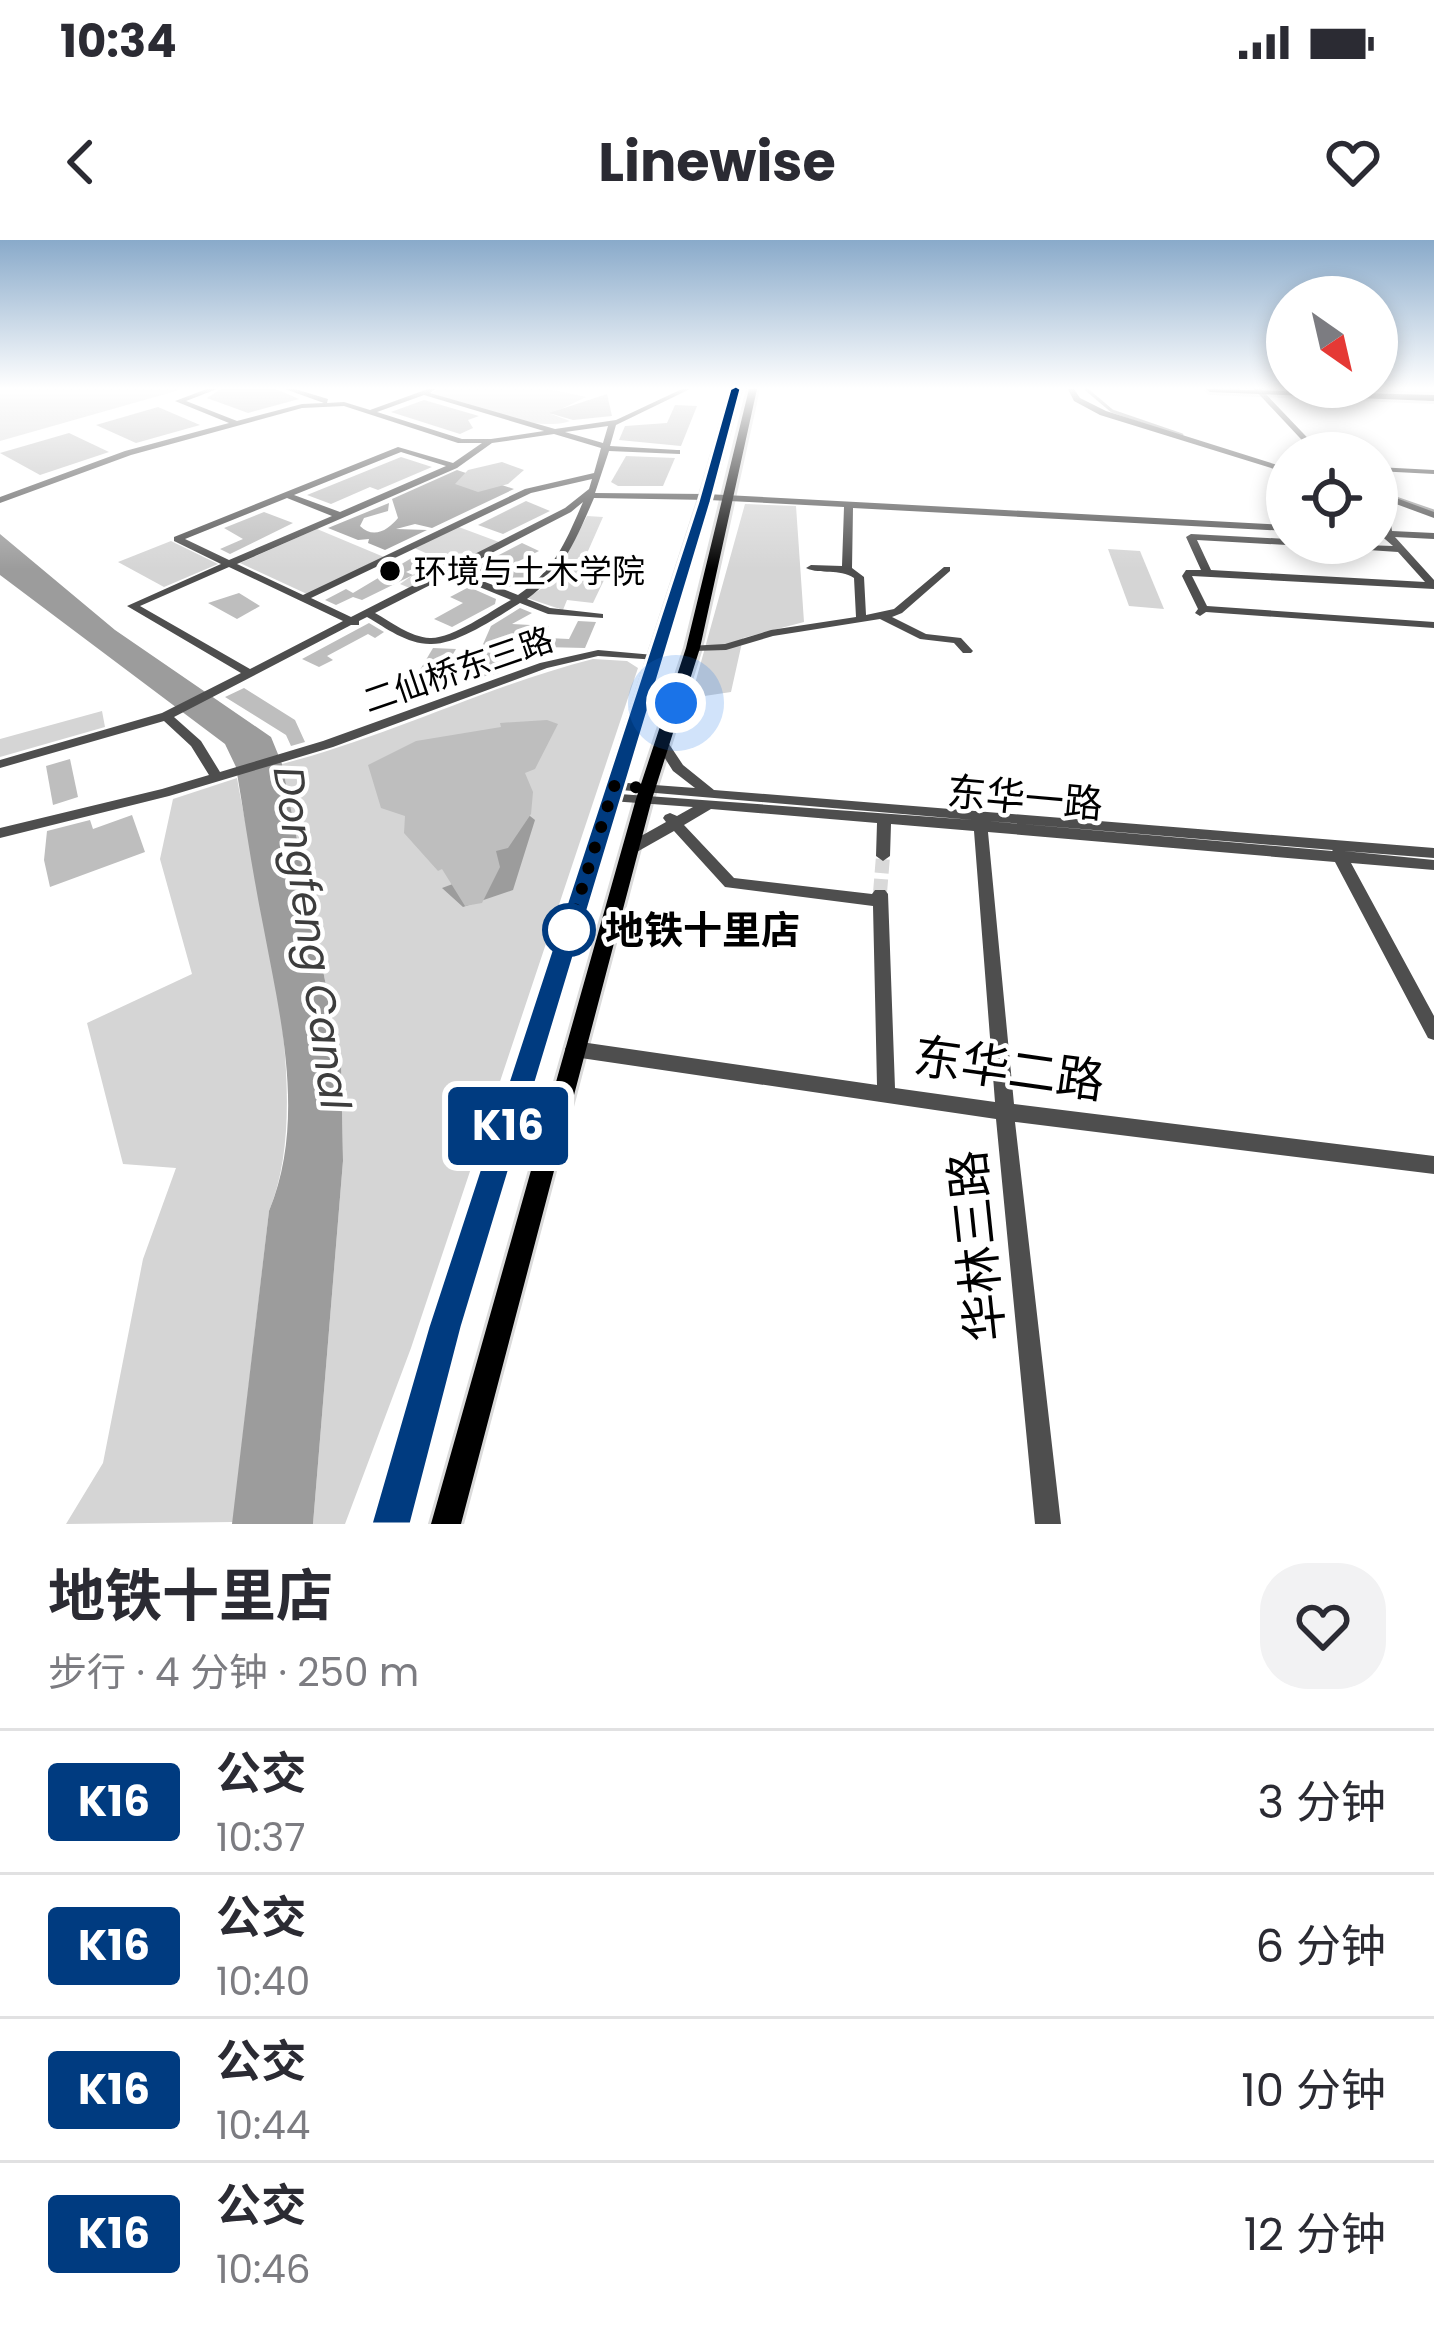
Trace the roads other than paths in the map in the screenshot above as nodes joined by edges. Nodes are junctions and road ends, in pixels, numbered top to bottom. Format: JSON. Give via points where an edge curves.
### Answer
{"nodes":[{"id":1,"x":146,"y":449,"type":"edge"},
{"id":2,"x":479,"y":449,"type":"edge"},
{"id":3,"x":605,"y":449,"type":"edge"},
{"id":4,"x":633,"y":449,"type":"edge"},
{"id":5,"x":719,"y":449,"type":"edge"},
{"id":6,"x":740,"y":449,"type":"edge"},
{"id":7,"x":1217,"y":449,"type":"edge"},
{"id":8,"x":677,"y":452,"type":"dead end"},
{"id":9,"x":1266,"y":464,"type":"edge"},
{"id":10,"x":454,"y":466,"type":"junction"},
{"id":11,"x":1398,"y":470,"type":"edge"},
{"id":12,"x":1434,"y":472,"type":"edge"},
{"id":13,"x":597,"y":475,"type":"junction"},
{"id":14,"x":287,"y":495,"type":"junction"},
{"id":15,"x":591,"y":495,"type":"junction"},
{"id":16,"x":729,"y":498,"type":"junction"},
{"id":17,"x":705,"y":499,"type":"junction"},
{"id":18,"x":0,"y":500,"type":"edge"},
{"id":19,"x":1398,"y":502,"type":"edge"},
{"id":20,"x":849,"y":505,"type":"junction"},
{"id":21,"x":339,"y":515,"type":"junction"},
{"id":22,"x":1434,"y":515,"type":"edge"},
{"id":23,"x":1266,"y":527,"type":"edge"},
{"id":24,"x":1398,"y":533,"type":"edge"},
{"id":25,"x":1434,"y":536,"type":"edge"},
{"id":26,"x":1266,"y":541,"type":"edge"},
{"id":27,"x":1398,"y":547,"type":"edge"},
{"id":28,"x":1398,"y":549,"type":"edge"},
{"id":29,"x":1401,"y":549,"type":"junction"},
{"id":30,"x":229,"y":562,"type":"junction"},
{"id":31,"x":811,"y":568,"type":"dead end"},
{"id":32,"x":848,"y":568,"type":"junction"},
{"id":33,"x":947,"y":569,"type":"dead end"},
{"id":34,"x":452,"y":572,"type":"junction"},
{"id":35,"x":1207,"y":572,"type":"junction"},
{"id":36,"x":1434,"y":586,"type":"edge"},
{"id":37,"x":302,"y":599,"type":"junction"},
{"id":38,"x":521,"y":599,"type":"junction"},
{"id":39,"x":370,"y":615,"type":"junction"},
{"id":40,"x":880,"y":615,"type":"junction"},
{"id":41,"x":599,"y":616,"type":"dead end"},
{"id":42,"x":861,"y":617,"type":"junction"},
{"id":43,"x":355,"y":622,"type":"junction"},
{"id":44,"x":1434,"y":625,"type":"edge"},
{"id":45,"x":693,"y":648,"type":"junction"},
{"id":46,"x":967,"y":650,"type":"dead end"},
{"id":47,"x":654,"y":658,"type":"junction"},
{"id":48,"x":251,"y":674,"type":"junction"},
{"id":49,"x":170,"y":715,"type":"junction"},
{"id":50,"x":661,"y":748,"type":"junction"},
{"id":51,"x":625,"y":750,"type":"junction"},
{"id":52,"x":0,"y":764,"type":"edge"},
{"id":53,"x":223,"y":773,"type":"junction"},
{"id":54,"x":612,"y":791,"type":"junction"},
{"id":55,"x":646,"y":794,"type":"junction"},
{"id":56,"x":711,"y":799,"type":"junction"},
{"id":57,"x":884,"y":819,"type":"junction"},
{"id":58,"x":672,"y":820,"type":"junction"},
{"id":59,"x":981,"y":822,"type":"junction"},
{"id":60,"x":0,"y":836,"type":"edge"},
{"id":61,"x":630,"y":849,"type":"junction"},
{"id":62,"x":1337,"y":851,"type":"junction"},
{"id":63,"x":1434,"y":853,"type":"edge"},
{"id":64,"x":883,"y":856,"type":"tunnel mouth"},
{"id":65,"x":1434,"y":865,"type":"edge"},
{"id":66,"x":1434,"y":1033,"type":"edge"},
{"id":67,"x":574,"y":1048,"type":"junction"},
{"id":68,"x":886,"y":1095,"type":"junction"},
{"id":69,"x":1005,"y":1112,"type":"junction"},
{"id":70,"x":1434,"y":1165,"type":"edge"},
{"id":71,"x":391,"y":1524,"type":"edge"},
{"id":72,"x":446,"y":1524,"type":"edge"},
{"id":73,"x":1048,"y":1524,"type":"edge"}],
"edges":[{"from":1,"to":18,"type":"street"},
{"from":2,"to":10,"type":"street"},
{"from":3,"to":13,"type":"street"},
{"from":4,"to":8,"type":"street"},
{"from":5,"to":17,"type":"main road"},
{"from":6,"to":16,"type":"main road"},
{"from":7,"to":9,"type":"street"},
{"from":10,"to":14,"type":"street","via":[[400,449]]},
{"from":10,"to":21,"type":"street"},
{"from":11,"to":12,"type":"street"},
{"from":13,"to":15,"type":"street"},
{"from":13,"to":37,"type":"street","via":[[528,491]]},
{"from":14,"to":21,"type":"street"},
{"from":14,"to":30,"type":"street","via":[[177,539]]},
{"from":15,"to":17,"type":"street"},
{"from":15,"to":34,"type":"street"},
{"from":15,"to":38,"type":"street","via":[[550,580]]},
{"from":16,"to":17,"type":"street"},
{"from":16,"to":20,"type":"street"},
{"from":16,"to":45,"type":"main road"},
{"from":17,"to":47,"type":"main road"},
{"from":19,"to":22,"type":"street"},
{"from":20,"to":23,"type":"street"},
{"from":20,"to":32,"type":"street"},
{"from":21,"to":30,"type":"street"},
{"from":24,"to":25,"type":"street"},
{"from":26,"to":35,"type":"street","via":[[1191,537]]},
{"from":27,"to":29,"type":"street"},
{"from":28,"to":29,"type":"street"},
{"from":29,"to":36,"type":"street"},
{"from":30,"to":37,"type":"street"},
{"from":30,"to":48,"type":"street","via":[[131,605]]},
{"from":31,"to":32,"type":"street"},
{"from":32,"to":42,"type":"street","via":[[859,577]]},
{"from":33,"to":40,"type":"street","via":[[898,610]]},
{"from":34,"to":38,"type":"street"},
{"from":34,"to":39,"type":"street"},
{"from":35,"to":36,"type":"street"},
{"from":35,"to":44,"type":"street","via":[[1187,576],[1200,613]]},
{"from":37,"to":43,"type":"street"},
{"from":38,"to":39,"type":"street","via":[[443,640],[423,640]]},
{"from":38,"to":41,"type":"street"},
{"from":39,"to":43,"type":"street"},
{"from":40,"to":42,"type":"street"},
{"from":40,"to":46,"type":"street"},
{"from":42,"to":45,"type":"street"},
{"from":43,"to":48,"type":"street"},
{"from":45,"to":50,"type":"main road"},
{"from":47,"to":51,"type":"main road"},
{"from":47,"to":53,"type":"street","name":"二仙桥东三路","via":[[598,653],[544,665]]},
{"from":48,"to":49,"type":"street"},
{"from":49,"to":52,"type":"street"},
{"from":49,"to":53,"type":"street"},
{"from":50,"to":51,"type":"main road","via":[[647,757]]},
{"from":50,"to":55,"type":"main road"},
{"from":50,"to":56,"type":"street"},
{"from":51,"to":54,"type":"main road"},
{"from":53,"to":60,"type":"street","name":"二仙桥东三路"},
{"from":54,"to":55,"type":"street","name":"东华一路"},
{"from":54,"to":71,"type":"main road"},
{"from":55,"to":56,"type":"street","name":"东华一路"},
{"from":55,"to":61,"type":"main road"},
{"from":56,"to":57,"type":"street","name":"东华一路"},
{"from":56,"to":58,"type":"street"},
{"from":56,"to":59,"type":"street","name":"东华一路"},
{"from":57,"to":59,"type":"street","name":"东华一路"},
{"from":57,"to":64,"type":"street"},
{"from":58,"to":61,"type":"street"},
{"from":58,"to":68,"type":"street","via":[[730,883],[880,897]]},
{"from":59,"to":62,"type":"street","name":"东华一路"},
{"from":59,"to":69,"type":"street","name":"华林三路"},
{"from":61,"to":67,"type":"main road"},
{"from":62,"to":63,"type":"street","name":"东华一路"},
{"from":62,"to":65,"type":"street","name":"东华一路"},
{"from":62,"to":66,"type":"street"},
{"from":67,"to":68,"type":"street","name":"东华二路"},
{"from":67,"to":72,"type":"main road"},
{"from":68,"to":69,"type":"street","name":"东华二路"},
{"from":69,"to":70,"type":"street","name":"东华二路"},
{"from":69,"to":73,"type":"street","name":"华林三路"}]}
